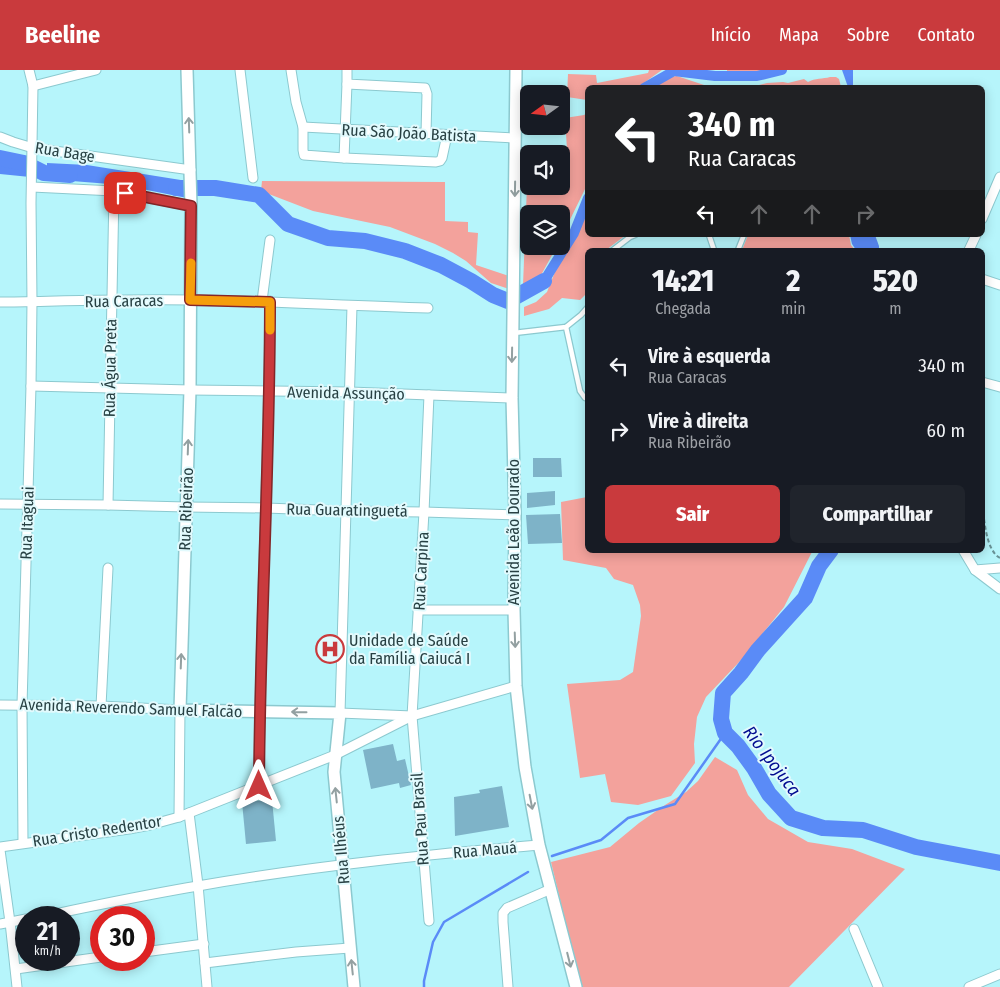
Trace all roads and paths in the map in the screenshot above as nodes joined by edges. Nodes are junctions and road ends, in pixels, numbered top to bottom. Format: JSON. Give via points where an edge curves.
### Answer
{"nodes":[{"id":1,"x":29,"y":70,"type":"edge"},
{"id":2,"x":96,"y":70,"type":"edge"},
{"id":3,"x":188,"y":70,"type":"edge"},
{"id":4,"x":240,"y":70,"type":"edge"},
{"id":5,"x":291,"y":70,"type":"edge"},
{"id":6,"x":347,"y":70,"type":"edge"},
{"id":7,"x":516,"y":70,"type":"edge"},
{"id":8,"x":346,"y":84,"type":"junction"},
{"id":9,"x":33,"y":86,"type":"junction"},
{"id":10,"x":303,"y":127,"type":"junction"},
{"id":11,"x":346,"y":129,"type":"junction"},
{"id":12,"x":426,"y":134,"type":"junction"},
{"id":13,"x":447,"y":135,"type":"junction"},
{"id":14,"x":0,"y":137,"type":"edge"},
{"id":15,"x":515,"y":138,"type":"junction"},
{"id":16,"x":33,"y":151,"type":"junction"},
{"id":17,"x":344,"y":158,"type":"junction"},
{"id":18,"x":191,"y":172,"type":"junction"},
{"id":19,"x":253,"y":178,"type":"dead end"},
{"id":20,"x":1000,"y":179,"type":"edge"},
{"id":21,"x":32,"y":184,"type":"junction"},
{"id":22,"x":114,"y":191,"type":"junction"},
{"id":23,"x":191,"y":204,"type":"junction"},
{"id":24,"x":985,"y":212,"type":"edge"},
{"id":25,"x":630,"y":237,"type":"edge"},
{"id":26,"x":270,"y":240,"type":"dead end"},
{"id":27,"x":616,"y":248,"type":"edge"},
{"id":28,"x":985,"y":280,"type":"edge"},
{"id":29,"x":1000,"y":285,"type":"edge"},
{"id":30,"x":190,"y":300,"type":"junction"},
{"id":31,"x":32,"y":301,"type":"junction"},
{"id":32,"x":111,"y":301,"type":"junction"},
{"id":33,"x":266,"y":301,"type":"junction"},
{"id":34,"x":0,"y":302,"type":"edge"},
{"id":35,"x":352,"y":306,"type":"junction"},
{"id":36,"x":428,"y":308,"type":"dead end"},
{"id":37,"x":585,"y":310,"type":"edge"},
{"id":38,"x":566,"y":327,"type":"junction"},
{"id":39,"x":513,"y":333,"type":"junction"},
{"id":40,"x":985,"y":383,"type":"edge"},
{"id":41,"x":31,"y":386,"type":"junction"},
{"id":42,"x":110,"y":388,"type":"junction"},
{"id":43,"x":1000,"y":388,"type":"edge"},
{"id":44,"x":190,"y":390,"type":"junction"},
{"id":45,"x":270,"y":391,"type":"junction"},
{"id":46,"x":350,"y":392,"type":"junction"},
{"id":47,"x":429,"y":395,"type":"junction"},
{"id":48,"x":512,"y":398,"type":"junction"},
{"id":49,"x":585,"y":398,"type":"edge"},
{"id":50,"x":0,"y":504,"type":"edge"},
{"id":51,"x":108,"y":504,"type":"junction"},
{"id":52,"x":28,"y":505,"type":"junction"},
{"id":53,"x":186,"y":507,"type":"junction"},
{"id":54,"x":266,"y":508,"type":"junction"},
{"id":55,"x":345,"y":511,"type":"junction"},
{"id":56,"x":424,"y":512,"type":"junction"},
{"id":57,"x":514,"y":515,"type":"junction"},
{"id":58,"x":985,"y":522,"type":"edge"},
{"id":59,"x":964,"y":553,"type":"edge"},
{"id":60,"x":1000,"y":558,"type":"edge"},
{"id":61,"x":108,"y":568,"type":"dead end"},
{"id":62,"x":1000,"y":568,"type":"edge"},
{"id":63,"x":975,"y":570,"type":"junction"},
{"id":64,"x":1000,"y":589,"type":"edge"},
{"id":65,"x":418,"y":610,"type":"junction"},
{"id":66,"x":514,"y":610,"type":"junction"},
{"id":67,"x":516,"y":686,"type":"junction"},
{"id":68,"x":0,"y":704,"type":"edge"},
{"id":69,"x":22,"y":705,"type":"junction"},
{"id":70,"x":101,"y":706,"type":"junction"},
{"id":71,"x":180,"y":710,"type":"junction"},
{"id":72,"x":259,"y":711,"type":"junction"},
{"id":73,"x":340,"y":713,"type":"junction"},
{"id":74,"x":412,"y":716,"type":"junction"},
{"id":75,"x":335,"y":756,"type":"junction"},
{"id":76,"x":259,"y":786,"type":"junction"},
{"id":77,"x":189,"y":813,"type":"junction"},
{"id":78,"x":179,"y":817,"type":"junction"},
{"id":79,"x":23,"y":843,"type":"junction"},
{"id":80,"x":539,"y":845,"type":"junction"},
{"id":81,"x":0,"y":849,"type":"edge"},
{"id":82,"x":423,"y":855,"type":"junction"},
{"id":83,"x":342,"y":864,"type":"junction"},
{"id":84,"x":198,"y":886,"type":"junction"},
{"id":85,"x":551,"y":889,"type":"junction"},
{"id":86,"x":80,"y":909,"type":"edge"},
{"id":87,"x":15,"y":921,"type":"edge"},
{"id":88,"x":429,"y":921,"type":"dead end"},
{"id":89,"x":10,"y":922,"type":"junction"},
{"id":90,"x":0,"y":924,"type":"edge"},
{"id":91,"x":854,"y":929,"type":"dead end"},
{"id":92,"x":204,"y":944,"type":"junction"},
{"id":93,"x":350,"y":948,"type":"junction"},
{"id":94,"x":155,"y":951,"type":"edge"},
{"id":95,"x":15,"y":961,"type":"edge"},
{"id":96,"x":205,"y":963,"type":"junction"},
{"id":97,"x":16,"y":971,"type":"edge"},
{"id":98,"x":1000,"y":974,"type":"edge"},
{"id":99,"x":17,"y":987,"type":"edge"},
{"id":100,"x":208,"y":987,"type":"edge"},
{"id":101,"x":354,"y":987,"type":"edge"},
{"id":102,"x":508,"y":987,"type":"edge"},
{"id":103,"x":576,"y":987,"type":"edge"},
{"id":104,"x":878,"y":987,"type":"edge"},
{"id":105,"x":969,"y":987,"type":"edge"}],
"edges":[{"from":1,"to":9,"type":"street","name":"Rua Itaguai"},
{"from":2,"to":9,"type":"street"},
{"from":18,"to":3,"type":"main road","name":"Rua Ribeirão","one_way":true},
{"from":4,"to":19,"type":"street"},
{"from":5,"to":10,"type":"street"},
{"from":6,"to":8,"type":"street"},
{"from":7,"to":15,"type":"main road","name":"Avenida Leão Dourado"},
{"from":8,"to":11,"type":"street"},
{"from":8,"to":12,"type":"street","via":[[425,88]]},
{"from":9,"to":16,"type":"street","name":"Rua Itaguai"},
{"from":10,"to":11,"type":"street","name":"Rua São João Batista"},
{"from":10,"to":17,"type":"street","via":[[304,155]]},
{"from":11,"to":12,"type":"street","name":"Rua São João Batista"},
{"from":11,"to":17,"type":"street"},
{"from":12,"to":13,"type":"street","name":"Rua São João Batista"},
{"from":13,"to":15,"type":"street","name":"Rua São João Batista"},
{"from":13,"to":17,"type":"street","via":[[442,158],[436,162]]},
{"from":14,"to":16,"type":"street","name":"Rua Bage"},
{"from":15,"to":39,"type":"main road","name":"Avenida Leão Dourado","one_way":true},
{"from":16,"to":18,"type":"street","name":"Rua Bage"},
{"from":16,"to":21,"type":"street","name":"Rua Itaguai"},
{"from":18,"to":23,"type":"main road","name":"Rua Ribeirão"},
{"from":20,"to":24,"type":"street"},
{"from":21,"to":22,"type":"street"},
{"from":21,"to":31,"type":"street","name":"Rua Itaguai"},
{"from":22,"to":23,"type":"street"},
{"from":22,"to":32,"type":"street","name":"Rua Água Preta"},
{"from":23,"to":30,"type":"main road","name":"Rua Ribeirão"},
{"from":25,"to":27,"type":"lane"},
{"from":26,"to":33,"type":"street"},
{"from":28,"to":29,"type":"street"},
{"from":30,"to":32,"type":"street","name":"Rua Caracas"},
{"from":30,"to":33,"type":"street","name":"Rua Caracas"},
{"from":30,"to":44,"type":"main road","name":"Rua Ribeirão"},
{"from":31,"to":32,"type":"street","name":"Rua Caracas"},
{"from":31,"to":34,"type":"street","name":"Rua Caracas"},
{"from":31,"to":41,"type":"street","name":"Rua Itaguai"},
{"from":32,"to":42,"type":"street","name":"Rua Água Preta"},
{"from":33,"to":35,"type":"street","name":"Rua Caracas"},
{"from":33,"to":45,"type":"street"},
{"from":35,"to":36,"type":"street","name":"Rua Caracas"},
{"from":35,"to":46,"type":"street"},
{"from":37,"to":38,"type":"lane"},
{"from":38,"to":39,"type":"lane"},
{"from":38,"to":49,"type":"lane","via":[[580,391]]},
{"from":39,"to":48,"type":"main road","name":"Avenida Leão Dourado","one_way":true},
{"from":40,"to":43,"type":"street"},
{"from":41,"to":42,"type":"street","name":"Avenida Assunção"},
{"from":41,"to":52,"type":"street","name":"Rua Itaguai"},
{"from":42,"to":44,"type":"street","name":"Avenida Assunção"},
{"from":42,"to":51,"type":"street","name":"Rua Água Preta"},
{"from":44,"to":45,"type":"street","name":"Avenida Assunção"},
{"from":53,"to":44,"type":"main road","name":"Rua Ribeirão","one_way":true},
{"from":45,"to":46,"type":"street","name":"Avenida Assunção"},
{"from":45,"to":54,"type":"street"},
{"from":46,"to":47,"type":"street","name":"Avenida Assunção"},
{"from":46,"to":55,"type":"street"},
{"from":47,"to":48,"type":"street","name":"Avenida Assunção"},
{"from":47,"to":56,"type":"street","name":"Rua Carpina"},
{"from":48,"to":57,"type":"main road","name":"Avenida Leão Dourado"},
{"from":50,"to":52,"type":"street","name":"Rua Guaratinguetá"},
{"from":51,"to":52,"type":"street","name":"Rua Guaratinguetá"},
{"from":51,"to":53,"type":"street","name":"Rua Guaratinguetá"},
{"from":52,"to":69,"type":"street","name":"Rua Itaguai"},
{"from":53,"to":54,"type":"street","name":"Rua Guaratinguetá"},
{"from":71,"to":53,"type":"main road","name":"Rua Ribeirão","one_way":true},
{"from":54,"to":55,"type":"street","name":"Rua Guaratinguetá"},
{"from":54,"to":72,"type":"street"},
{"from":55,"to":56,"type":"street","name":"Rua Guaratinguetá"},
{"from":55,"to":73,"type":"street"},
{"from":56,"to":57,"type":"street","name":"Rua Guaratinguetá"},
{"from":56,"to":65,"type":"street","name":"Rua Carpina"},
{"from":57,"to":66,"type":"main road","name":"Avenida Leão Dourado"},
{"from":58,"to":60,"type":"path","via":[[989,542],[995,556]]},
{"from":59,"to":63,"type":"street"},
{"from":61,"to":70,"type":"street"},
{"from":62,"to":63,"type":"street"},
{"from":63,"to":64,"type":"street"},
{"from":65,"to":66,"type":"street"},
{"from":65,"to":74,"type":"street","name":"Rua Carpina"},
{"from":66,"to":67,"type":"main road","name":"Avenida Leão Dourado","one_way":true},
{"from":67,"to":74,"type":"street"},
{"from":67,"to":80,"type":"main road","name":"Avenida Leão Dourado","one_way":true,"via":[[525,767]]},
{"from":68,"to":69,"type":"street","name":"Avenida Reverendo Samuel Falcão"},
{"from":69,"to":70,"type":"street","name":"Avenida Reverendo Samuel Falcão"},
{"from":69,"to":79,"type":"street","name":"Rua Itaguai"},
{"from":70,"to":71,"type":"street","name":"Avenida Reverendo Samuel Falcão"},
{"from":71,"to":72,"type":"main road","name":"Avenida Reverendo Samuel Falcão"},
{"from":71,"to":78,"type":"street","name":"Rua Ribeirão"},
{"from":73,"to":72,"type":"main road","name":"Avenida Reverendo Samuel Falcão","one_way":true},
{"from":72,"to":76,"type":"street"},
{"from":73,"to":74,"type":"street","name":"Avenida Reverendo Samuel Falcão"},
{"from":73,"to":75,"type":"main road","name":"Rua Ilhéus"},
{"from":74,"to":75,"type":"street","name":"Rua Cristo Redentor"},
{"from":74,"to":82,"type":"street","name":"Rua Pau Brasil"},
{"from":75,"to":76,"type":"street","name":"Rua Cristo Redentor"},
{"from":83,"to":75,"type":"main road","name":"Rua Ilhéus","one_way":true},
{"from":76,"to":77,"type":"street","name":"Rua Cristo Redentor"},
{"from":77,"to":78,"type":"street","name":"Rua Cristo Redentor"},
{"from":77,"to":84,"type":"street"},
{"from":78,"to":79,"type":"street","name":"Rua Cristo Redentor","via":[[129,829]]},
{"from":79,"to":81,"type":"street","name":"Rua Cristo Redentor"},
{"from":80,"to":82,"type":"street","name":"Rua Mauá"},
{"from":80,"to":85,"type":"main road","name":"Avenida Leão Dourado"},
{"from":81,"to":89,"type":"street"},
{"from":82,"to":83,"type":"street","name":"Rua Mauá"},
{"from":82,"to":88,"type":"street","name":"Rua Pau Brasil"},
{"from":83,"to":84,"type":"street","name":"Rua Mauá"},
{"from":83,"to":93,"type":"main road","name":"Rua Ilhéus"},
{"from":84,"to":86,"type":"street","name":"Rua Mauá"},
{"from":84,"to":92,"type":"street"},
{"from":85,"to":102,"type":"street","via":[[507,908],[503,913]]},
{"from":85,"to":103,"type":"main road","name":"Avenida Leão Dourado","one_way":true},
{"from":87,"to":89,"type":"street"},
{"from":89,"to":90,"type":"street"},
{"from":89,"to":95,"type":"street"},
{"from":91,"to":104,"type":"street"},
{"from":92,"to":94,"type":"street"},
{"from":92,"to":96,"type":"street"},
{"from":93,"to":96,"type":"street"},
{"from":101,"to":93,"type":"main road","name":"Rua Ilhéus","one_way":true},
{"from":96,"to":100,"type":"street"},
{"from":97,"to":99,"type":"street"},
{"from":98,"to":105,"type":"street"}]}
